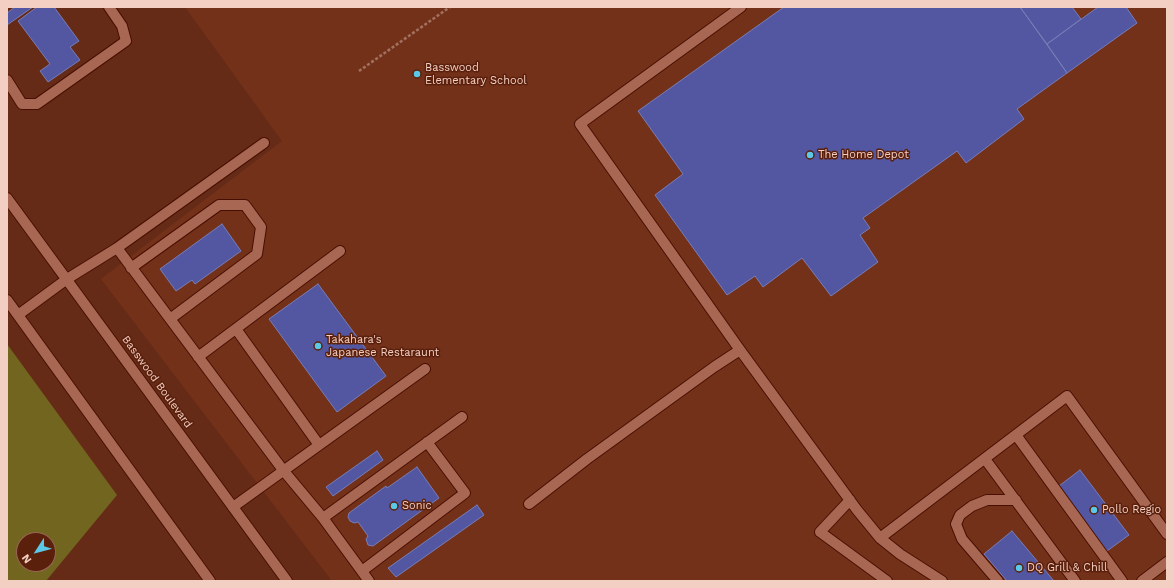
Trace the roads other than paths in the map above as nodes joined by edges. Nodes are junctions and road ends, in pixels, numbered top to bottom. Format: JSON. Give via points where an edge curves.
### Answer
{"nodes":[{"id":1,"x":109,"y":7,"type":"edge"},
{"id":2,"x":741,"y":7,"type":"edge"},
{"id":3,"x":7,"y":80,"type":"edge"},
{"id":4,"x":264,"y":143,"type":"dead end"},
{"id":5,"x":7,"y":198,"type":"edge"},
{"id":6,"x":117,"y":248,"type":"junction"},
{"id":7,"x":340,"y":251,"type":"dead end"},
{"id":8,"x":131,"y":268,"type":"junction"},
{"id":9,"x":67,"y":280,"type":"junction"},
{"id":10,"x":7,"y":300,"type":"edge"},
{"id":11,"x":18,"y":315,"type":"junction"},
{"id":12,"x":170,"y":319,"type":"junction"},
{"id":13,"x":236,"y":329,"type":"junction"},
{"id":14,"x":740,"y":350,"type":"junction"},
{"id":15,"x":198,"y":357,"type":"junction"},
{"id":16,"x":425,"y":369,"type":"dead end"},
{"id":17,"x":462,"y":417,"type":"dead end"},
{"id":18,"x":1016,"y":435,"type":"junction"},
{"id":19,"x":427,"y":442,"type":"junction"},
{"id":20,"x":319,"y":445,"type":"junction"},
{"id":21,"x":985,"y":458,"type":"junction"},
{"id":22,"x":283,"y":470,"type":"junction"},
{"id":23,"x":850,"y":500,"type":"junction"},
{"id":24,"x":1016,"y":500,"type":"junction"},
{"id":25,"x":529,"y":504,"type":"dead end"},
{"id":26,"x":233,"y":506,"type":"junction"},
{"id":27,"x":323,"y":518,"type":"junction"},
{"id":28,"x":1167,"y":534,"type":"edge"},
{"id":29,"x":880,"y":538,"type":"junction"},
{"id":30,"x":1167,"y":562,"type":"edge"},
{"id":31,"x":362,"y":571,"type":"junction"},
{"id":32,"x":210,"y":581,"type":"edge"},
{"id":33,"x":287,"y":581,"type":"edge"},
{"id":34,"x":369,"y":581,"type":"edge"},
{"id":35,"x":887,"y":581,"type":"edge"},
{"id":36,"x":942,"y":581,"type":"edge"},
{"id":37,"x":998,"y":581,"type":"edge"},
{"id":38,"x":1076,"y":581,"type":"edge"},
{"id":39,"x":1122,"y":581,"type":"edge"},
{"id":40,"x":1142,"y":581,"type":"edge"}],
"edges":[{"from":1,"to":3,"type":"main road","via":[[122,26],[126,41],[37,104],[22,104]]},
{"from":2,"to":14,"type":"main road","via":[[580,124]]},
{"from":4,"to":6,"type":"main road"},
{"from":5,"to":9,"type":"main road","name":"Basswood Boulevard"},
{"from":6,"to":8,"type":"main road"},
{"from":6,"to":9,"type":"main road"},
{"from":7,"to":13,"type":"main road"},
{"from":8,"to":12,"type":"main road"},
{"from":8,"to":12,"type":"main road","via":[[219,204],[245,205],[261,227],[257,254]]},
{"from":9,"to":11,"type":"main road"},
{"from":9,"to":26,"type":"main road","name":"Basswood Boulevard"},
{"from":10,"to":11,"type":"main road"},
{"from":11,"to":32,"type":"main road"},
{"from":12,"to":15,"type":"main road"},
{"from":13,"to":15,"type":"main road"},
{"from":13,"to":20,"type":"main road"},
{"from":14,"to":23,"type":"main road"},
{"from":14,"to":25,"type":"main road","via":[[606,445]]},
{"from":15,"to":22,"type":"main road"},
{"from":16,"to":20,"type":"main road"},
{"from":17,"to":19,"type":"main road"},
{"from":18,"to":21,"type":"main road"},
{"from":18,"to":28,"type":"main road","via":[[1067,396]]},
{"from":18,"to":39,"type":"main road"},
{"from":19,"to":27,"type":"main road"},
{"from":19,"to":31,"type":"main road","via":[[465,493]]},
{"from":20,"to":22,"type":"main road"},
{"from":21,"to":24,"type":"main road"},
{"from":21,"to":29,"type":"main road"},
{"from":22,"to":26,"type":"main road"},
{"from":22,"to":27,"type":"main road"},
{"from":23,"to":29,"type":"main road"},
{"from":23,"to":35,"type":"main road","via":[[820,532]]},
{"from":24,"to":37,"type":"main road","via":[[987,500],[972,506],[960,515],[956,524],[962,539]]},
{"from":24,"to":38,"type":"main road"},
{"from":26,"to":33,"type":"main road","name":"Basswood Boulevard"},
{"from":27,"to":31,"type":"main road"},
{"from":29,"to":36,"type":"main road"},
{"from":30,"to":40,"type":"main road"},
{"from":31,"to":34,"type":"main road"}]}
